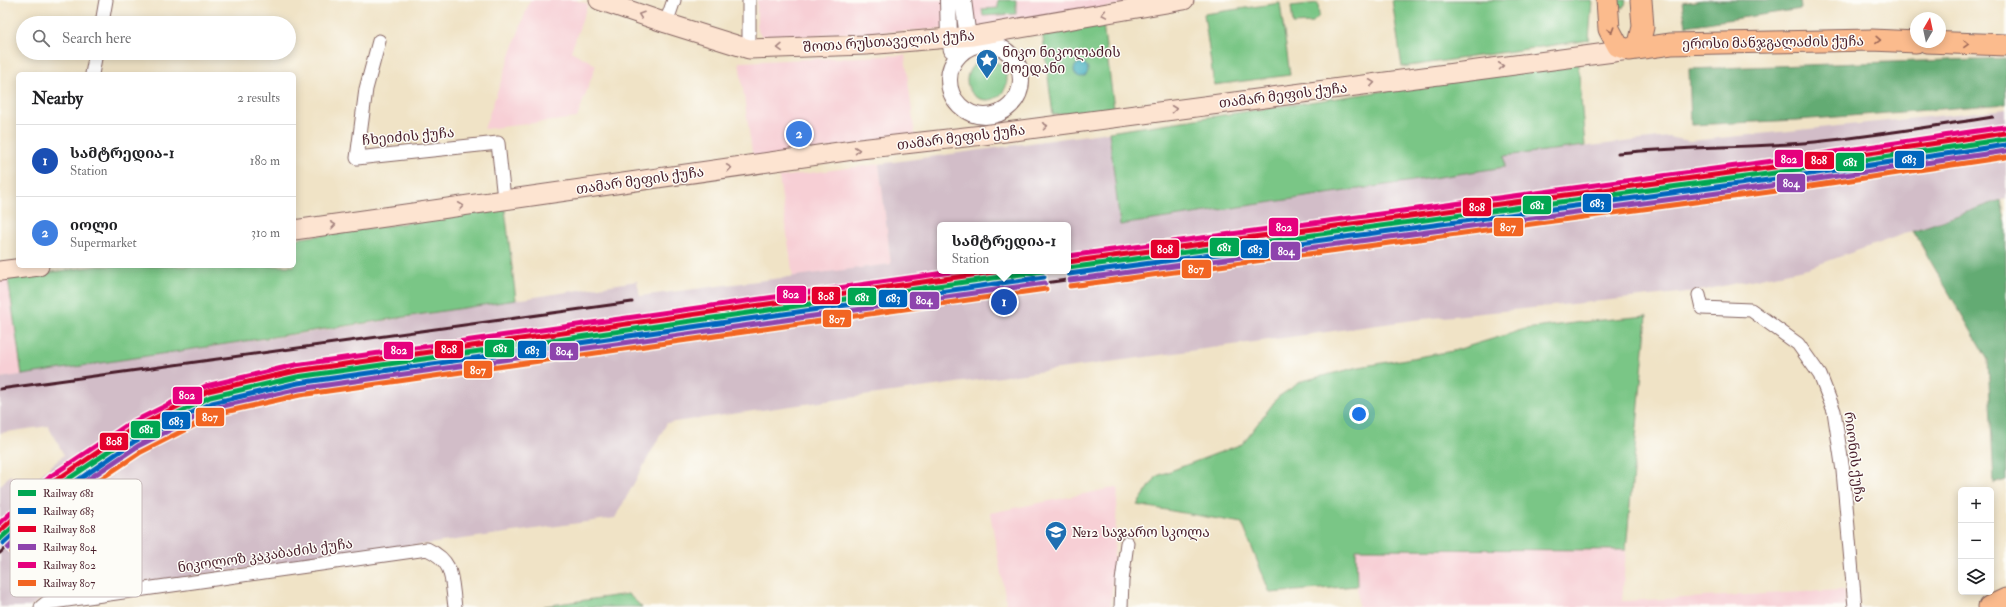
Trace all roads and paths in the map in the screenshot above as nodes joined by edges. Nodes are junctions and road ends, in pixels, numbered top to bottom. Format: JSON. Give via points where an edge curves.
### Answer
{"nodes":[{"id":1,"x":106,"y":0,"type":"edge"},
{"id":2,"x":599,"y":0,"type":"edge"},
{"id":3,"x":674,"y":0,"type":"edge"},
{"id":4,"x":749,"y":0,"type":"edge"},
{"id":5,"x":948,"y":0,"type":"edge"},
{"id":6,"x":963,"y":0,"type":"edge"},
{"id":7,"x":1184,"y":0,"type":"edge"},
{"id":8,"x":1607,"y":0,"type":"edge"},
{"id":9,"x":1641,"y":0,"type":"edge"},
{"id":10,"x":103,"y":16,"type":"edge"},
{"id":11,"x":666,"y":23,"type":"junction"},
{"id":12,"x":973,"y":36,"type":"junction"},
{"id":13,"x":949,"y":38,"type":"junction"},
{"id":14,"x":379,"y":40,"type":"dead end"},
{"id":15,"x":1910,"y":42,"type":"edge"},
{"id":16,"x":1946,"y":43,"type":"edge"},
{"id":17,"x":994,"y":45,"type":"junction"},
{"id":18,"x":2006,"y":45,"type":"edge"},
{"id":19,"x":749,"y":49,"type":"junction"},
{"id":20,"x":1629,"y":50,"type":"junction"},
{"id":21,"x":95,"y":60,"type":"edge"},
{"id":22,"x":955,"y":60,"type":"junction"},
{"id":23,"x":92,"y":72,"type":"edge"},
{"id":24,"x":1014,"y":103,"type":"junction"},
{"id":25,"x":970,"y":113,"type":"junction"},
{"id":26,"x":1005,"y":132,"type":"junction"},
{"id":27,"x":983,"y":136,"type":"junction"},
{"id":28,"x":504,"y":199,"type":"junction"},
{"id":29,"x":296,"y":230,"type":"edge"},
{"id":30,"x":23,"y":268,"type":"edge"},
{"id":31,"x":0,"y":271,"type":"edge"},
{"id":32,"x":1699,"y":295,"type":"dead end"},
{"id":33,"x":1127,"y":543,"type":"dead end"},
{"id":34,"x":142,"y":589,"type":"edge"},
{"id":35,"x":88,"y":597,"type":"edge"},
{"id":36,"x":2006,"y":599,"type":"edge"},
{"id":37,"x":41,"y":607,"type":"edge"},
{"id":38,"x":455,"y":607,"type":"edge"},
{"id":39,"x":1121,"y":607,"type":"edge"},
{"id":40,"x":1855,"y":607,"type":"edge"},
{"id":41,"x":1989,"y":607,"type":"edge"}],
"edges":[{"from":1,"to":10,"type":"street"},
{"from":11,"to":2,"type":"main road","name":"შოთა რუსთაველის ქუჩა","one_way":true},
{"from":3,"to":11,"type":"street"},
{"from":4,"to":19,"type":"street"},
{"from":5,"to":13,"type":"street"},
{"from":6,"to":12,"type":"street","via":[[967,30]]},
{"from":7,"to":12,"type":"main road","name":"შოთა რუსთაველის ქუჩა","one_way":true},
{"from":8,"to":20,"type":"main road","one_way":true,"via":[[1609,29],[1618,46]]},
{"from":9,"to":20,"type":"main road","via":[[1643,27],[1638,44]]},
{"from":11,"to":19,"type":"main road","name":"შოთა რუსთაველის ქუჩა"},
{"from":12,"to":13,"type":"main road","name":"შოთა რუსთაველის ქუჩა"},
{"from":12,"to":17,"type":"street"},
{"from":13,"to":19,"type":"main road","name":"შოთა რუსთაველის ქუჩა","one_way":true,"via":[[866,45]]},
{"from":13,"to":22,"type":"street"},
{"from":14,"to":28,"type":"street","name":"ჩხეიძის ქუჩა","via":[[366,89],[357,158],[498,143]]},
{"from":20,"to":15,"type":"main road","name":"ეროსი მანჯგალაძის ქუჩა","one_way":true,"via":[[1671,44],[1872,40]]},
{"from":16,"to":18,"type":"main road","one_way":true},
{"from":17,"to":22,"type":"street","via":[[976,45],[964,51]]},
{"from":17,"to":24,"type":"street","via":[[1010,54],[1020,69],[1021,86]]},
{"from":26,"to":20,"type":"main road","name":"თამარ მეფის ქუჩა","one_way":true},
{"from":21,"to":23,"type":"street"},
{"from":22,"to":25,"type":"street","via":[[949,87],[956,102]]},
{"from":24,"to":25,"type":"street","via":[[998,114],[989,116]]},
{"from":24,"to":26,"type":"street"},
{"from":25,"to":27,"type":"street"},
{"from":26,"to":27,"type":"main road","name":"თამარ მეფის ქუჩა"},
{"from":28,"to":27,"type":"main road","name":"თამარ მეფის ქუჩა","one_way":true,"via":[[860,149]]},
{"from":29,"to":28,"type":"main road","name":"თამარ მეფის ქუჩა","one_way":true},
{"from":30,"to":31,"type":"main road"},
{"from":32,"to":40,"type":"street","name":"რიონის ქუჩა","via":[[1702,308],[1751,310],[1798,344],[1820,375],[1834,411],[1843,471]]},
{"from":33,"to":39,"type":"street"},
{"from":34,"to":38,"type":"street","name":"ნიკოლოზ კაკაბაძის ქუჩა","via":[[427,549],[440,555],[450,569]]},
{"from":35,"to":37,"type":"street","name":"ნიკოლოზ კაკაბაძის ქუჩა","via":[[46,603]]},
{"from":36,"to":41,"type":"main road"}]}
